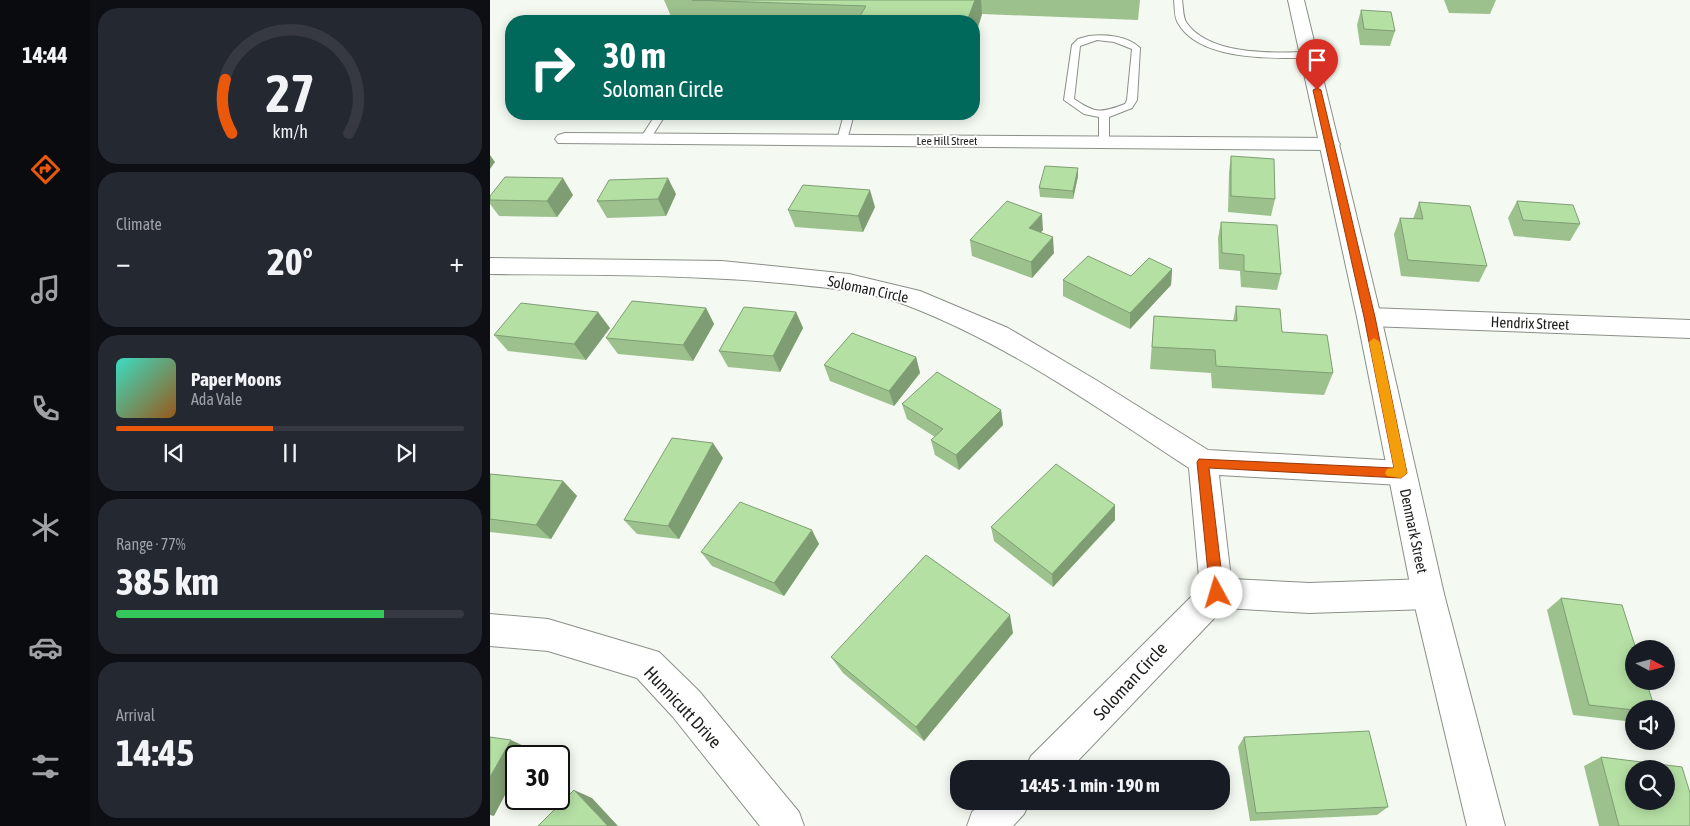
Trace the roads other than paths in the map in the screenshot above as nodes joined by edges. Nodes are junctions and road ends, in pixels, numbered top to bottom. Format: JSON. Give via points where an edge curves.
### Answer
{"nodes":[{"id":1,"x":1178,"y":0,"type":"edge"},
{"id":2,"x":1296,"y":0,"type":"edge"},
{"id":3,"x":1309,"y":55,"type":"junction"},
{"id":4,"x":1104,"y":114,"type":"junction"},
{"id":5,"x":657,"y":120,"type":"edge"},
{"id":6,"x":847,"y":120,"type":"edge"},
{"id":7,"x":565,"y":139,"type":"dead end"},
{"id":8,"x":645,"y":139,"type":"junction"},
{"id":9,"x":842,"y":140,"type":"junction"},
{"id":10,"x":1104,"y":141,"type":"junction"},
{"id":11,"x":1330,"y":144,"type":"junction"},
{"id":12,"x":490,"y":266,"type":"edge"},
{"id":13,"x":1369,"y":317,"type":"junction"},
{"id":14,"x":1690,"y":328,"type":"edge"},
{"id":15,"x":1203,"y":462,"type":"junction"},
{"id":16,"x":1401,"y":473,"type":"junction"},
{"id":17,"x":1217,"y":593,"type":"junction"},
{"id":18,"x":1428,"y":594,"type":"junction"},
{"id":19,"x":490,"y":630,"type":"edge"},
{"id":20,"x":1053,"y":760,"type":"edge"},
{"id":21,"x":1002,"y":810,"type":"edge"},
{"id":22,"x":785,"y":826,"type":"edge"},
{"id":23,"x":986,"y":826,"type":"edge"},
{"id":24,"x":1486,"y":826,"type":"edge"}],
"edges":[{"from":1,"to":3,"type":"lane","via":[[1181,22],[1201,40],[1222,49]]},
{"from":2,"to":3,"type":"street","name":"Denmark Street"},
{"from":3,"to":11,"type":"street","name":"Denmark Street"},
{"from":4,"to":4,"type":"lane","via":[[1129,106],[1132,100],[1136,48],[1120,40],[1088,39],[1076,45],[1069,100],[1087,112]]},
{"from":4,"to":10,"type":"lane"},
{"from":5,"to":8,"type":"lane"},
{"from":6,"to":9,"type":"lane"},
{"from":7,"to":8,"type":"street","name":"Lee Hill Street"},
{"from":8,"to":9,"type":"street","name":"Lee Hill Street"},
{"from":9,"to":10,"type":"street","name":"Lee Hill Street"},
{"from":10,"to":11,"type":"street","name":"Lee Hill Street"},
{"from":11,"to":13,"type":"street","name":"Denmark Street"},
{"from":12,"to":15,"type":"street","name":"Soloman Circle","via":[[722,270],[849,282],[911,297],[999,335]]},
{"from":13,"to":14,"type":"street","name":"Hendrix Street"},
{"from":13,"to":16,"type":"street","name":"Denmark Street"},
{"from":15,"to":16,"type":"street","name":"Soloman Circle"},
{"from":15,"to":17,"type":"street"},
{"from":16,"to":18,"type":"street","name":"Denmark Street"},
{"from":17,"to":18,"type":"street","via":[[1308,598]]},
{"from":17,"to":20,"type":"street","name":"Soloman Circle"},
{"from":18,"to":24,"type":"street","name":"Denmark Street"},
{"from":19,"to":22,"type":"street","name":"Hunnicutt Drive","via":[[548,635],[648,664],[686,704]]},
{"from":21,"to":23,"type":"street"}]}
